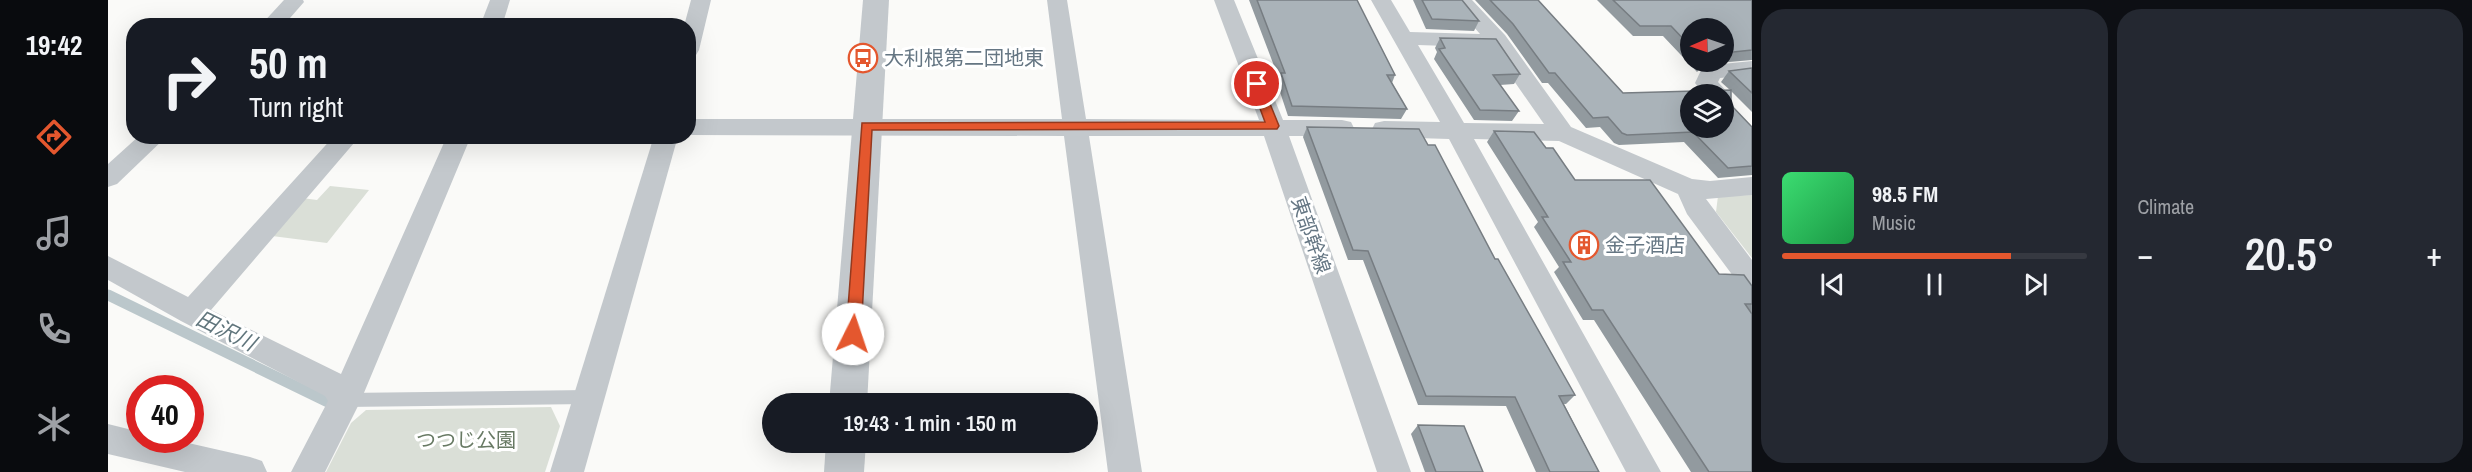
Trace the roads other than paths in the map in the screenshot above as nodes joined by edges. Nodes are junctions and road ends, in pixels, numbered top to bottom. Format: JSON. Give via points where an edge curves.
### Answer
{"nodes":[{"id":1,"x":500,"y":0,"type":"edge"},
{"id":2,"x":701,"y":0,"type":"edge"},
{"id":3,"x":876,"y":0,"type":"edge"},
{"id":4,"x":1057,"y":0,"type":"edge"},
{"id":5,"x":1224,"y":0,"type":"edge"},
{"id":6,"x":1381,"y":0,"type":"edge"},
{"id":7,"x":294,"y":2,"type":"dead end"},
{"id":8,"x":1463,"y":3,"type":"edge"},
{"id":9,"x":278,"y":18,"type":"edge"},
{"id":10,"x":494,"y":18,"type":"edge"},
{"id":11,"x":696,"y":19,"type":"edge"},
{"id":12,"x":1404,"y":38,"type":"junction"},
{"id":13,"x":1497,"y":40,"type":"junction"},
{"id":14,"x":1752,"y":68,"type":"edge"},
{"id":15,"x":1707,"y":84,"type":"edge"},
{"id":16,"x":867,"y":126,"type":"junction"},
{"id":17,"x":1273,"y":126,"type":"junction"},
{"id":18,"x":696,"y":127,"type":"edge"},
{"id":19,"x":1074,"y":127,"type":"junction"},
{"id":20,"x":1456,"y":131,"type":"junction"},
{"id":21,"x":1562,"y":133,"type":"junction"},
{"id":22,"x":146,"y":144,"type":"edge"},
{"id":23,"x":341,"y":144,"type":"edge"},
{"id":24,"x":456,"y":144,"type":"edge"},
{"id":25,"x":664,"y":144,"type":"edge"},
{"id":26,"x":108,"y":178,"type":"edge"},
{"id":27,"x":1752,"y":186,"type":"edge"},
{"id":28,"x":1689,"y":188,"type":"junction"},
{"id":29,"x":108,"y":267,"type":"edge"},
{"id":30,"x":1752,"y":280,"type":"edge"},
{"id":31,"x":191,"y":313,"type":"junction"},
{"id":32,"x":850,"y":393,"type":"edge"},
{"id":33,"x":588,"y":398,"type":"junction"},
{"id":34,"x":345,"y":400,"type":"junction"},
{"id":35,"x":108,"y":439,"type":"edge"},
{"id":36,"x":845,"y":453,"type":"edge"},
{"id":37,"x":250,"y":472,"type":"edge"},
{"id":38,"x":308,"y":472,"type":"edge"},
{"id":39,"x":567,"y":472,"type":"edge"},
{"id":40,"x":844,"y":472,"type":"edge"},
{"id":41,"x":1125,"y":472,"type":"edge"},
{"id":42,"x":1394,"y":472,"type":"edge"},
{"id":43,"x":1644,"y":472,"type":"edge"}],
"edges":[{"from":1,"to":10,"type":"street"},
{"from":2,"to":11,"type":"street"},
{"from":3,"to":16,"type":"street"},
{"from":4,"to":19,"type":"street"},
{"from":5,"to":17,"type":"street","name":"東部幹線"},
{"from":6,"to":12,"type":"street"},
{"from":7,"to":9,"type":"street"},
{"from":8,"to":13,"type":"street"},
{"from":12,"to":13,"type":"street"},
{"from":12,"to":20,"type":"street"},
{"from":13,"to":21,"type":"street"},
{"from":14,"to":15,"type":"street","via":[[1710,71]]},
{"from":16,"to":18,"type":"street"},
{"from":16,"to":19,"type":"street"},
{"from":16,"to":32,"type":"street"},
{"from":17,"to":19,"type":"street"},
{"from":17,"to":20,"type":"street"},
{"from":17,"to":42,"type":"street","name":"東部幹線"},
{"from":19,"to":41,"type":"street"},
{"from":20,"to":21,"type":"street"},
{"from":20,"to":43,"type":"street"},
{"from":21,"to":28,"type":"street"},
{"from":22,"to":26,"type":"street"},
{"from":23,"to":31,"type":"street"},
{"from":24,"to":34,"type":"street"},
{"from":25,"to":33,"type":"street"},
{"from":27,"to":28,"type":"street"},
{"from":28,"to":30,"type":"street","via":[[1696,207]]},
{"from":29,"to":31,"type":"street"},
{"from":31,"to":34,"type":"street","via":[[336,387]]},
{"from":33,"to":34,"type":"lane"},
{"from":33,"to":39,"type":"street"},
{"from":34,"to":38,"type":"street"},
{"from":35,"to":37,"type":"street"},
{"from":36,"to":40,"type":"street"}]}
